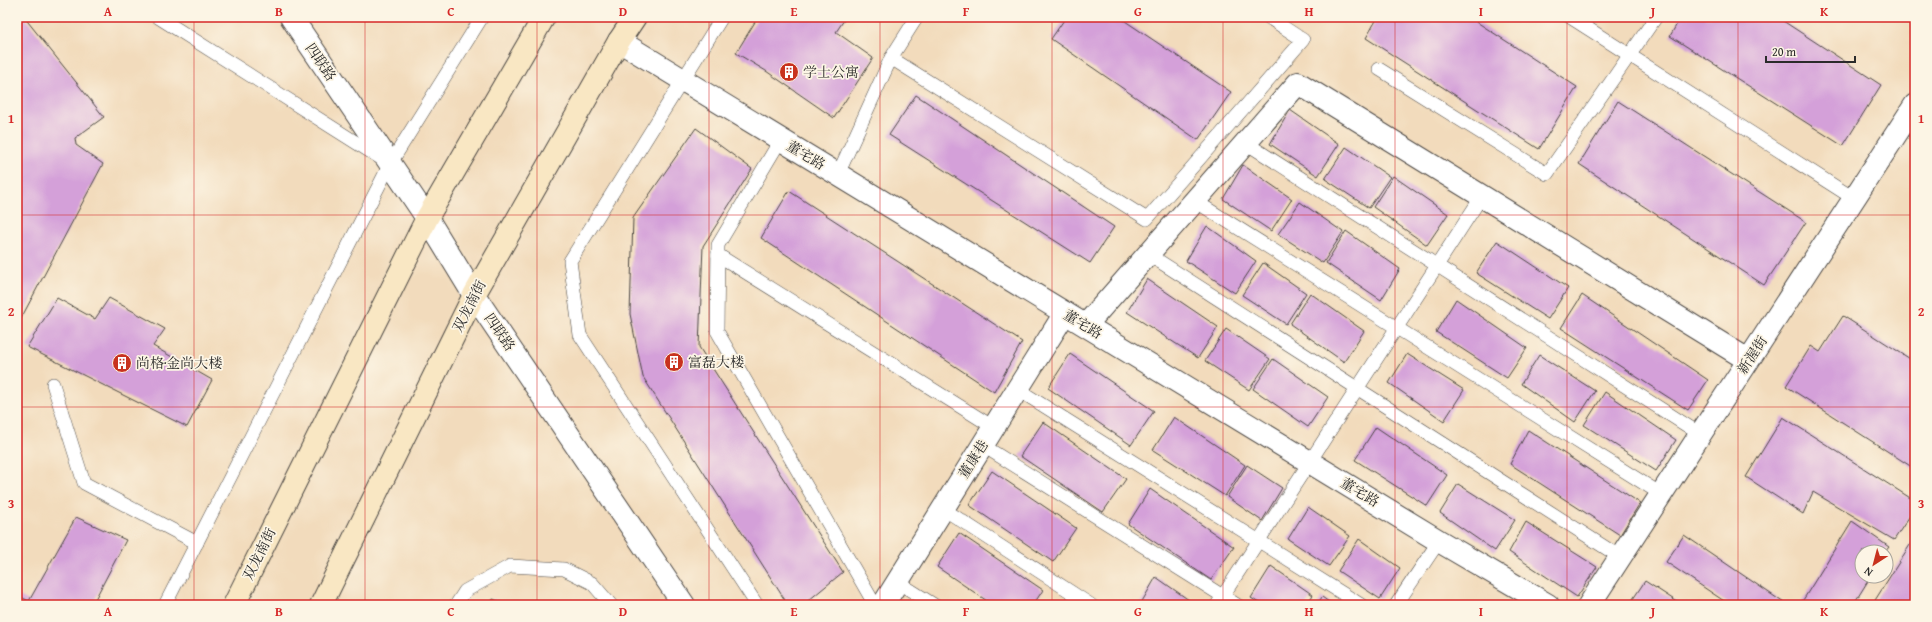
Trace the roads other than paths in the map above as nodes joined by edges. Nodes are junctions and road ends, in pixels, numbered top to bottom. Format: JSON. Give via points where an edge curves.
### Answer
{"nodes":[{"id":1,"x":158,"y":17,"type":"edge"},
{"id":2,"x":291,"y":17,"type":"edge"},
{"id":3,"x":482,"y":17,"type":"edge"},
{"id":4,"x":544,"y":17,"type":"edge"},
{"id":5,"x":635,"y":17,"type":"edge"},
{"id":6,"x":722,"y":17,"type":"edge"},
{"id":7,"x":917,"y":17,"type":"edge"},
{"id":8,"x":1268,"y":17,"type":"edge"},
{"id":9,"x":1570,"y":17,"type":"edge"},
{"id":10,"x":1656,"y":17,"type":"edge"},
{"id":11,"x":619,"y":41,"type":"junction"},
{"id":12,"x":1629,"y":55,"type":"junction"},
{"id":13,"x":892,"y":58,"type":"junction"},
{"id":14,"x":1379,"y":69,"type":"dead end"},
{"id":15,"x":682,"y":80,"type":"junction"},
{"id":16,"x":1915,"y":105,"type":"edge"},
{"id":17,"x":781,"y":140,"type":"junction"},
{"id":18,"x":1246,"y":143,"type":"junction"},
{"id":19,"x":390,"y":164,"type":"junction"},
{"id":20,"x":838,"y":174,"type":"junction"},
{"id":21,"x":1482,"y":196,"type":"junction"},
{"id":22,"x":1853,"y":198,"type":"junction"},
{"id":23,"x":1195,"y":201,"type":"junction"},
{"id":24,"x":427,"y":218,"type":"junction"},
{"id":25,"x":1148,"y":254,"type":"junction"},
{"id":26,"x":718,"y":256,"type":"junction"},
{"id":27,"x":1437,"y":265,"type":"junction"},
{"id":28,"x":474,"y":295,"type":"junction"},
{"id":29,"x":1065,"y":313,"type":"junction"},
{"id":30,"x":1086,"y":325,"type":"junction"},
{"id":31,"x":1396,"y":328,"type":"junction"},
{"id":32,"x":1748,"y":360,"type":"junction"},
{"id":33,"x":53,"y":384,"type":"dead end"},
{"id":34,"x":1357,"y":388,"type":"junction"},
{"id":35,"x":1017,"y":389,"type":"junction"},
{"id":36,"x":1700,"y":434,"type":"junction"},
{"id":37,"x":988,"y":436,"type":"junction"},
{"id":38,"x":1309,"y":462,"type":"junction"},
{"id":39,"x":1661,"y":494,"type":"junction"},
{"id":40,"x":942,"y":508,"type":"junction"},
{"id":41,"x":1258,"y":541,"type":"junction"},
{"id":42,"x":1439,"y":541,"type":"junction"},
{"id":43,"x":197,"y":543,"type":"junction"},
{"id":44,"x":1620,"y":558,"type":"junction"},
{"id":45,"x":896,"y":581,"type":"junction"},
{"id":46,"x":1220,"y":601,"type":"edge"},
{"id":47,"x":1534,"y":601,"type":"edge"},
{"id":48,"x":165,"y":605,"type":"edge"},
{"id":49,"x":234,"y":605,"type":"edge"},
{"id":50,"x":322,"y":605,"type":"edge"},
{"id":51,"x":456,"y":605,"type":"edge"},
{"id":52,"x":610,"y":605,"type":"edge"},
{"id":53,"x":684,"y":605,"type":"edge"},
{"id":54,"x":758,"y":605,"type":"edge"},
{"id":55,"x":875,"y":605,"type":"edge"},
{"id":56,"x":883,"y":605,"type":"edge"},
{"id":57,"x":934,"y":605,"type":"edge"},
{"id":58,"x":1091,"y":605,"type":"edge"},
{"id":59,"x":1237,"y":605,"type":"edge"},
{"id":60,"x":1361,"y":605,"type":"edge"},
{"id":61,"x":1396,"y":605,"type":"edge"},
{"id":62,"x":1589,"y":605,"type":"edge"}],
"edges":[{"from":1,"to":19,"type":"lane"},
{"from":2,"to":19,"type":"street","name":"四联路"},
{"from":3,"to":19,"type":"lane"},
{"from":4,"to":24,"type":"main road","name":"双龙南街"},
{"from":5,"to":11,"type":"main road","name":"双龙南街"},
{"from":6,"to":15,"type":"lane"},
{"from":7,"to":13,"type":"lane"},
{"from":8,"to":13,"type":"lane","via":[[1303,40],[1147,219]]},
{"from":9,"to":12,"type":"lane"},
{"from":10,"to":12,"type":"lane"},
{"from":11,"to":15,"type":"street","name":"董宅路"},
{"from":11,"to":28,"type":"main road","name":"双龙南街"},
{"from":12,"to":14,"type":"lane","via":[[1548,174]]},
{"from":12,"to":22,"type":"lane"},
{"from":13,"to":20,"type":"lane"},
{"from":15,"to":17,"type":"street","name":"董宅路"},
{"from":15,"to":54,"type":"lane","via":[[570,261],[580,335]]},
{"from":16,"to":22,"type":"street","name":"新渥街"},
{"from":17,"to":20,"type":"street","name":"董宅路"},
{"from":17,"to":26,"type":"lane","via":[[718,244]]},
{"from":18,"to":21,"type":"street","via":[[1298,83]]},
{"from":18,"to":23,"type":"street"},
{"from":18,"to":27,"type":"lane"},
{"from":19,"to":24,"type":"street","name":"四联路"},
{"from":19,"to":43,"type":"lane"},
{"from":20,"to":29,"type":"street","name":"董宅路"},
{"from":21,"to":27,"type":"lane"},
{"from":21,"to":32,"type":"street"},
{"from":22,"to":32,"type":"street","name":"新渥街"},
{"from":23,"to":25,"type":"street"},
{"from":23,"to":31,"type":"lane"},
{"from":24,"to":28,"type":"street","name":"四联路"},
{"from":24,"to":49,"type":"main road","name":"双龙南街"},
{"from":25,"to":30,"type":"street"},
{"from":25,"to":34,"type":"lane"},
{"from":26,"to":37,"type":"lane"},
{"from":26,"to":55,"type":"lane","via":[[717,331]]},
{"from":27,"to":31,"type":"lane"},
{"from":27,"to":36,"type":"lane"},
{"from":28,"to":50,"type":"main road","name":"双龙南街"},
{"from":28,"to":53,"type":"street","name":"四联路"},
{"from":29,"to":30,"type":"street","name":"董宅路"},
{"from":29,"to":35,"type":"street","name":"董康巷"},
{"from":30,"to":38,"type":"street","name":"董宅路"},
{"from":31,"to":34,"type":"lane"},
{"from":31,"to":39,"type":"lane"},
{"from":32,"to":36,"type":"street","name":"新渥街"},
{"from":33,"to":43,"type":"lane","via":[[84,483]]},
{"from":34,"to":38,"type":"lane"},
{"from":34,"to":44,"type":"lane"},
{"from":35,"to":37,"type":"street","name":"董康巷"},
{"from":35,"to":41,"type":"lane"},
{"from":36,"to":39,"type":"street","name":"新渥街"},
{"from":37,"to":40,"type":"street","name":"董康巷"},
{"from":37,"to":46,"type":"lane"},
{"from":38,"to":41,"type":"lane"},
{"from":38,"to":42,"type":"street","name":"董宅路"},
{"from":39,"to":44,"type":"street","name":"新渥街"},
{"from":40,"to":45,"type":"street","name":"董康巷"},
{"from":40,"to":58,"type":"lane"},
{"from":41,"to":46,"type":"lane"},
{"from":41,"to":60,"type":"lane"},
{"from":42,"to":47,"type":"street","name":"董宅路"},
{"from":42,"to":61,"type":"lane"},
{"from":43,"to":48,"type":"lane"},
{"from":44,"to":62,"type":"street","name":"新渥街"},
{"from":45,"to":56,"type":"street","name":"董康巷"},
{"from":45,"to":57,"type":"lane"},
{"from":46,"to":59,"type":"lane"},
{"from":51,"to":52,"type":"lane","via":[[465,591],[510,566],[564,569],[592,583]]}]}
